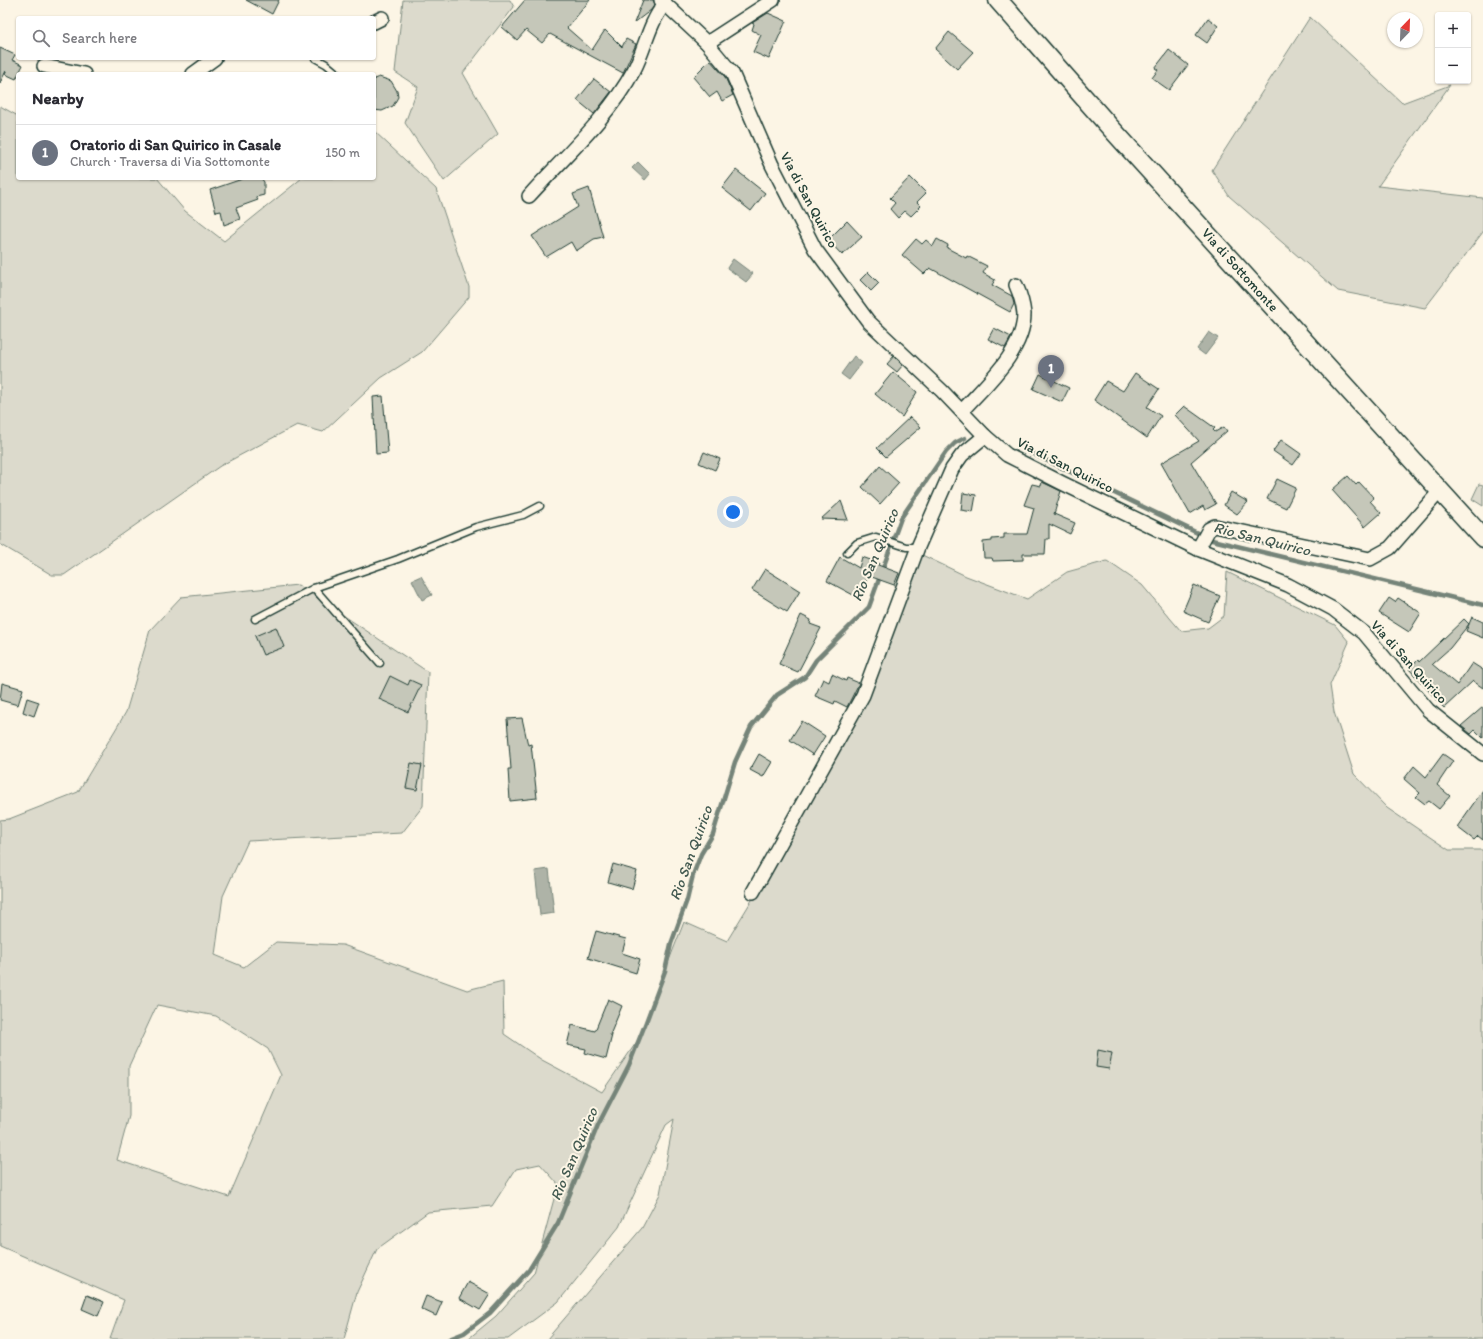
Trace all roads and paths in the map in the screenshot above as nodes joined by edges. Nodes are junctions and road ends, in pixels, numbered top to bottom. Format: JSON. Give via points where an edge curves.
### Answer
{"nodes":[{"id":1,"x":773,"y":0,"type":"edge"},
{"id":2,"x":998,"y":0,"type":"edge"},
{"id":3,"x":663,"y":2,"type":"edge"},
{"id":4,"x":707,"y":43,"type":"junction"},
{"id":5,"x":212,"y":60,"type":"edge"},
{"id":6,"x":319,"y":60,"type":"edge"},
{"id":7,"x":44,"y":66,"type":"dead end"},
{"id":8,"x":74,"y":72,"type":"edge"},
{"id":9,"x":196,"y":72,"type":"edge"},
{"id":10,"x":336,"y":72,"type":"edge"},
{"id":11,"x":529,"y":196,"type":"dead end"},
{"id":12,"x":1016,"y":285,"type":"dead end"},
{"id":13,"x":962,"y":411,"type":"junction"},
{"id":14,"x":985,"y":436,"type":"junction"},
{"id":15,"x":1439,"y":492,"type":"junction"},
{"id":16,"x":540,"y":506,"type":"dead end"},
{"id":17,"x":1483,"y":538,"type":"edge"},
{"id":18,"x":912,"y":547,"type":"junction"},
{"id":19,"x":1199,"y":547,"type":"junction"},
{"id":20,"x":847,"y":554,"type":"dead end"},
{"id":21,"x":314,"y":588,"type":"junction"},
{"id":22,"x":255,"y":618,"type":"dead end"},
{"id":23,"x":380,"y":663,"type":"dead end"},
{"id":24,"x":1483,"y":754,"type":"edge"},
{"id":25,"x":754,"y":892,"type":"dead end"}],
"edges":[{"from":1,"to":4,"type":"street"},
{"from":2,"to":15,"type":"main road","name":"Via di Sottomonte"},
{"from":3,"to":4,"type":"street","name":"Via di San Quirico"},
{"from":3,"to":11,"type":"street","via":[[634,70],[608,110]]},
{"from":4,"to":13,"type":"street","name":"Via di San Quirico","via":[[732,73],[772,165],[815,249],[868,321]]},
{"from":5,"to":9,"type":"street"},
{"from":6,"to":10,"type":"lane"},
{"from":7,"to":8,"type":"street"},
{"from":12,"to":13,"type":"street","via":[[1024,314],[1019,335],[1008,359]]},
{"from":13,"to":14,"type":"street","name":"Via di San Quirico"},
{"from":14,"to":18,"type":"street","via":[[962,455],[952,468]]},
{"from":14,"to":19,"type":"street","name":"Via di San Quirico","via":[[1007,455]]},
{"from":15,"to":17,"type":"main road","name":"Via di Sottomonte"},
{"from":15,"to":19,"type":"street","via":[[1390,548],[1370,559],[1215,526],[1209,529]]},
{"from":16,"to":21,"type":"lane","via":[[523,515],[476,527],[398,559]]},
{"from":18,"to":20,"type":"lane","via":[[876,537],[857,543]]},
{"from":18,"to":25,"type":"street","via":[[863,695]]},
{"from":19,"to":24,"type":"street","name":"Via di San Quirico","via":[[1288,585],[1333,609],[1364,633],[1428,710]]},
{"from":21,"to":22,"type":"lane"},
{"from":21,"to":23,"type":"lane"}]}
